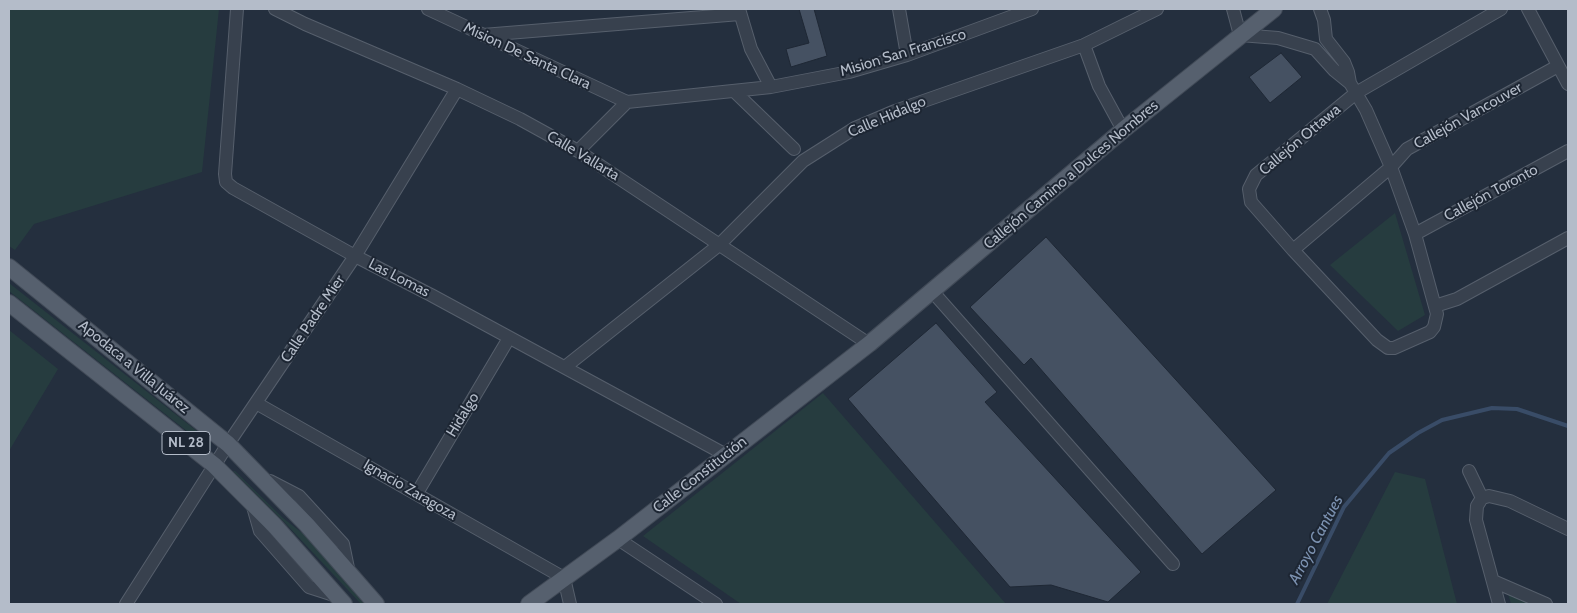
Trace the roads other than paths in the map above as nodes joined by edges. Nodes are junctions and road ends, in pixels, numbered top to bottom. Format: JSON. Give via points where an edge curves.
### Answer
{"nodes":[{"id":1,"x":237,"y":9,"type":"edge"},
{"id":2,"x":275,"y":9,"type":"edge"},
{"id":3,"x":428,"y":9,"type":"edge"},
{"id":4,"x":900,"y":9,"type":"edge"},
{"id":5,"x":1032,"y":9,"type":"edge"},
{"id":6,"x":1157,"y":9,"type":"edge"},
{"id":7,"x":1233,"y":9,"type":"edge"},
{"id":8,"x":1274,"y":9,"type":"edge"},
{"id":9,"x":1320,"y":9,"type":"edge"},
{"id":10,"x":1502,"y":9,"type":"edge"},
{"id":11,"x":1528,"y":9,"type":"edge"},
{"id":12,"x":739,"y":11,"type":"edge"},
{"id":13,"x":1240,"y":35,"type":"junction"},
{"id":14,"x":483,"y":36,"type":"junction"},
{"id":15,"x":1326,"y":38,"type":"junction"},
{"id":16,"x":1084,"y":46,"type":"junction"},
{"id":17,"x":1315,"y":49,"type":"junction"},
{"id":18,"x":906,"y":55,"type":"junction"},
{"id":19,"x":1558,"y":66,"type":"junction"},
{"id":20,"x":1568,"y":84,"type":"edge"},
{"id":21,"x":771,"y":87,"type":"junction"},
{"id":22,"x":1353,"y":88,"type":"junction"},
{"id":23,"x":457,"y":89,"type":"junction"},
{"id":24,"x":734,"y":92,"type":"junction"},
{"id":25,"x":627,"y":102,"type":"junction"},
{"id":26,"x":1123,"y":130,"type":"junction"},
{"id":27,"x":794,"y":150,"type":"dead end"},
{"id":28,"x":578,"y":151,"type":"junction"},
{"id":29,"x":1568,"y":151,"type":"edge"},
{"id":30,"x":1391,"y":167,"type":"junction"},
{"id":31,"x":1414,"y":234,"type":"junction"},
{"id":32,"x":1568,"y":238,"type":"edge"},
{"id":33,"x":719,"y":245,"type":"junction"},
{"id":34,"x":1293,"y":250,"type":"junction"},
{"id":35,"x":355,"y":256,"type":"junction"},
{"id":36,"x":9,"y":267,"type":"edge"},
{"id":37,"x":932,"y":291,"type":"junction"},
{"id":38,"x":9,"y":303,"type":"edge"},
{"id":39,"x":1435,"y":306,"type":"junction"},
{"id":40,"x":509,"y":338,"type":"junction"},
{"id":41,"x":869,"y":344,"type":"junction"},
{"id":42,"x":565,"y":367,"type":"junction"},
{"id":43,"x":256,"y":403,"type":"junction"},
{"id":44,"x":228,"y":444,"type":"junction"},
{"id":45,"x":726,"y":455,"type":"junction"},
{"id":46,"x":214,"y":465,"type":"junction"},
{"id":47,"x":1469,"y":471,"type":"dead end"},
{"id":48,"x":417,"y":493,"type":"junction"},
{"id":49,"x":1482,"y":498,"type":"junction"},
{"id":50,"x":1568,"y":529,"type":"edge"},
{"id":51,"x":618,"y":539,"type":"junction"},
{"id":52,"x":1173,"y":564,"type":"dead end"},
{"id":53,"x":564,"y":578,"type":"junction"},
{"id":54,"x":1493,"y":581,"type":"junction"},
{"id":55,"x":341,"y":600,"type":"edge"},
{"id":56,"x":126,"y":604,"type":"edge"},
{"id":57,"x":376,"y":604,"type":"edge"},
{"id":58,"x":530,"y":604,"type":"edge"},
{"id":59,"x":570,"y":604,"type":"edge"},
{"id":60,"x":716,"y":604,"type":"edge"},
{"id":61,"x":1499,"y":604,"type":"edge"},
{"id":62,"x":1546,"y":604,"type":"edge"}],
"edges":[{"from":1,"to":35,"type":"street","name":"Las Lomas","via":[[226,182]]},
{"from":2,"to":23,"type":"street","name":"Calle Vallarta"},
{"from":3,"to":14,"type":"street","name":"Mision De Santa Clara"},
{"from":4,"to":18,"type":"street"},
{"from":5,"to":18,"type":"street","name":"Mision San Francisco"},
{"from":6,"to":16,"type":"street","name":"Calle Hidalgo"},
{"from":7,"to":13,"type":"street"},
{"from":8,"to":13,"type":"main road","name":"Callejón Camino a Dulces Nombres"},
{"from":9,"to":15,"type":"street"},
{"from":10,"to":22,"type":"street","name":"Callejón Ottawa"},
{"from":11,"to":19,"type":"street"},
{"from":12,"to":14,"type":"street"},
{"from":12,"to":21,"type":"street","via":[[751,49]]},
{"from":13,"to":17,"type":"street","via":[[1278,38]]},
{"from":13,"to":26,"type":"main road","name":"Callejón Camino a Dulces Nombres"},
{"from":14,"to":25,"type":"street","name":"Mision De Santa Clara"},
{"from":15,"to":17,"type":"street"},
{"from":15,"to":22,"type":"street","via":[[1344,62]]},
{"from":16,"to":26,"type":"street","via":[[1099,86]]},
{"from":16,"to":33,"type":"street","name":"Calle Hidalgo","via":[[895,111],[856,128],[803,161]]},
{"from":17,"to":22,"type":"street"},
{"from":18,"to":21,"type":"street","name":"Mision San Francisco","via":[[849,72]]},
{"from":19,"to":20,"type":"street"},
{"from":19,"to":30,"type":"street","name":"Callejón Vancouver","via":[[1408,149]]},
{"from":21,"to":24,"type":"street","name":"Mision San Francisco"},
{"from":22,"to":30,"type":"street"},
{"from":22,"to":34,"type":"street","name":"Callejón Ottawa","via":[[1252,182],[1251,202]]},
{"from":23,"to":28,"type":"street","name":"Calle Vallarta"},
{"from":23,"to":35,"type":"street","name":"Calle Padre Mier"},
{"from":24,"to":25,"type":"street","name":"Mision San Francisco"},
{"from":24,"to":27,"type":"street"},
{"from":25,"to":28,"type":"street"},
{"from":26,"to":37,"type":"main road","name":"Callejón Camino a Dulces Nombres"},
{"from":28,"to":33,"type":"street","name":"Calle Vallarta"},
{"from":29,"to":31,"type":"street","name":"Callejón Toronto"},
{"from":30,"to":31,"type":"street"},
{"from":30,"to":34,"type":"street","name":"Callejón Vancouver"},
{"from":31,"to":39,"type":"street"},
{"from":32,"to":39,"type":"street","via":[[1457,299]]},
{"from":33,"to":41,"type":"street","name":"Calle Vallarta"},
{"from":33,"to":42,"type":"street","name":"Calle Hidalgo"},
{"from":34,"to":39,"type":"street","name":"Callejón Ottawa","via":[[1388,348],[1430,332],[1436,320]]},
{"from":35,"to":40,"type":"street","name":"Las Lomas"},
{"from":35,"to":43,"type":"street","name":"Calle Padre Mier"},
{"from":36,"to":44,"type":"main road","name":"Apodaca a Villa Juárez","number":"NL 28"},
{"from":37,"to":41,"type":"main road","name":"Callejón Camino a Dulces Nombres"},
{"from":37,"to":52,"type":"street"},
{"from":38,"to":46,"type":"main road","name":"Apodaca a Villa Juárez","number":"NL 28"},
{"from":40,"to":42,"type":"street","name":"Las Lomas"},
{"from":40,"to":48,"type":"street","name":"Hidalgo"},
{"from":41,"to":45,"type":"main road","name":"Calle Constitución"},
{"from":42,"to":45,"type":"street","name":"Las Lomas"},
{"from":43,"to":44,"type":"street","name":"Calle Padre Mier"},
{"from":43,"to":48,"type":"street","name":"Ignacio Zaragoza"},
{"from":44,"to":46,"type":"street","name":"Calle Padre Mier"},
{"from":44,"to":57,"type":"main road","name":"Apodaca a Villa Juárez","number":"NL 28","via":[[307,525]]},
{"from":45,"to":51,"type":"main road","name":"Calle Constitución"},
{"from":46,"to":55,"type":"main road","name":"Apodaca a Villa Juárez","number":"NL 28","via":[[274,525]]},
{"from":46,"to":56,"type":"street","name":"Calle Padre Mier"},
{"from":47,"to":49,"type":"street"},
{"from":48,"to":53,"type":"street","name":"Ignacio Zaragoza"},
{"from":49,"to":50,"type":"street","via":[[1510,500]]},
{"from":49,"to":54,"type":"street","via":[[1477,506],[1476,520]]},
{"from":51,"to":53,"type":"main road","name":"Calle Constitución"},
{"from":51,"to":60,"type":"street"},
{"from":53,"to":58,"type":"main road","name":"Calle Constitución"},
{"from":53,"to":59,"type":"street"},
{"from":54,"to":61,"type":"street"},
{"from":54,"to":62,"type":"street"}]}
